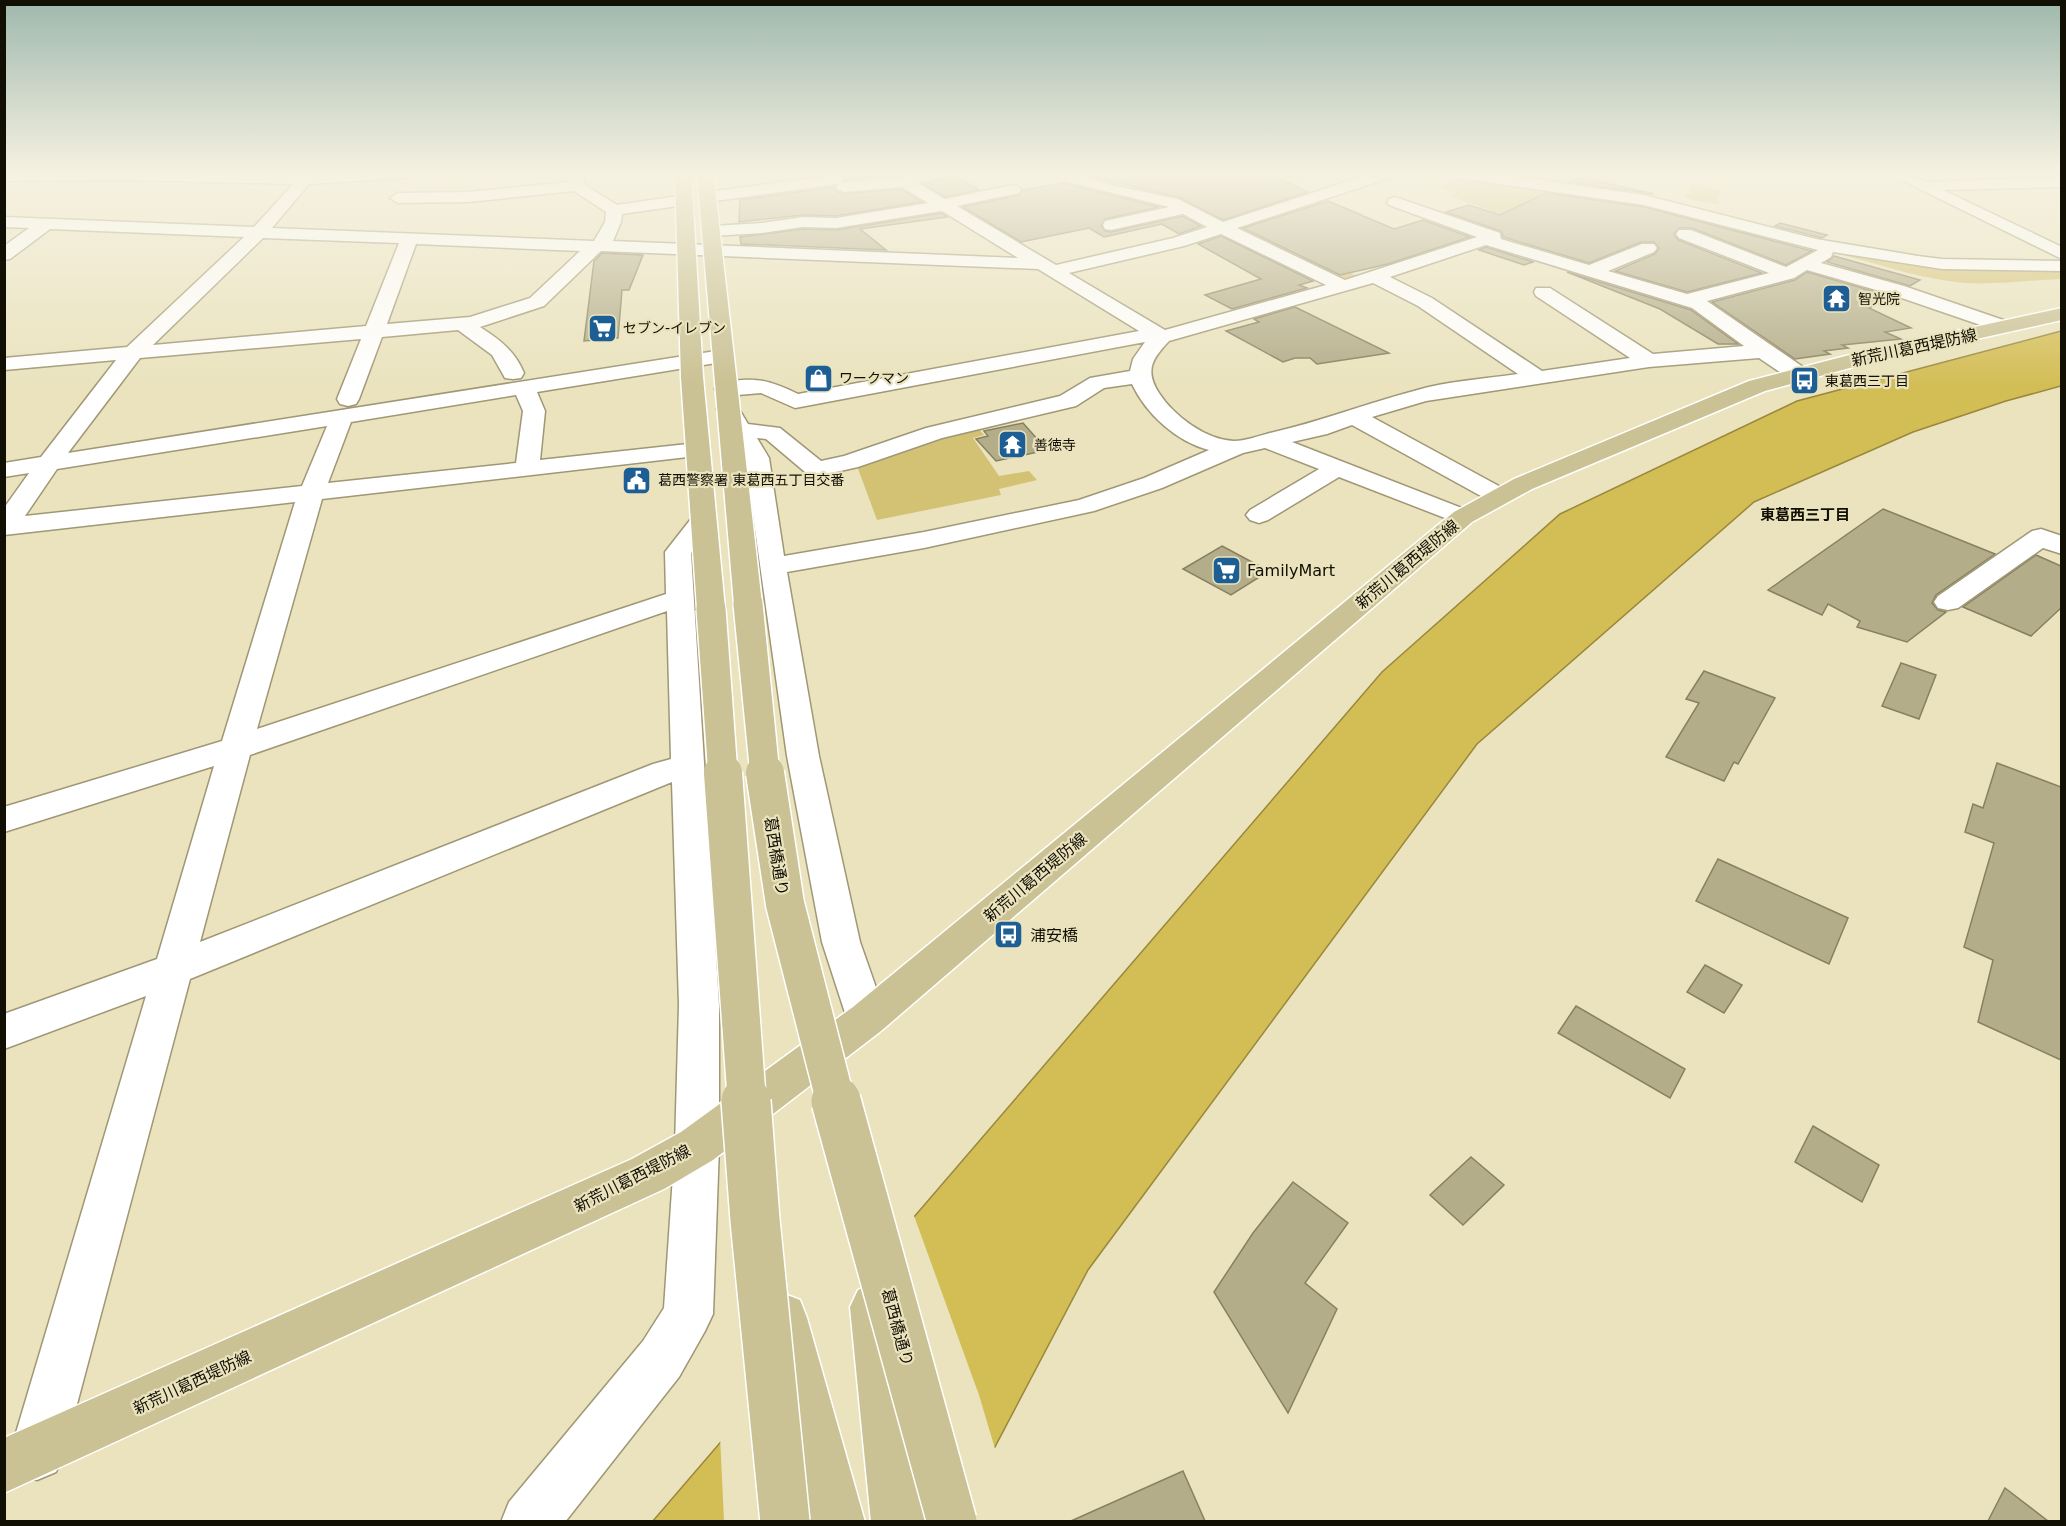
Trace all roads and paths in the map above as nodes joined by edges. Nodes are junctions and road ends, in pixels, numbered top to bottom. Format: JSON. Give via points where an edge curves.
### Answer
{"nodes":[{"id":1,"x":18,"y":243,"type":"edge"},
{"id":2,"x":247,"y":243,"type":"edge"},
{"id":3,"x":408,"y":243,"type":"edge"},
{"id":4,"x":518,"y":243,"type":"edge"},
{"id":5,"x":603,"y":243,"type":"edge"},
{"id":6,"x":688,"y":243,"type":"edge"},
{"id":7,"x":705,"y":243,"type":"edge"},
{"id":8,"x":712,"y":243,"type":"edge"},
{"id":9,"x":739,"y":243,"type":"edge"},
{"id":10,"x":1006,"y":243,"type":"edge"},
{"id":11,"x":1172,"y":243,"type":"edge"},
{"id":12,"x":1252,"y":243,"type":"edge"},
{"id":13,"x":1478,"y":243,"type":"edge"},
{"id":14,"x":1503,"y":243,"type":"edge"},
{"id":15,"x":1708,"y":243,"type":"edge"},
{"id":16,"x":1819,"y":243,"type":"edge"},
{"id":17,"x":2039,"y":243,"type":"edge"},
{"id":18,"x":597,"y":247,"type":"junction"},
{"id":19,"x":1834,"y":247,"type":"junction"},
{"id":20,"x":1648,"y":248,"type":"dead end"},
{"id":21,"x":688,"y":249,"type":"junction"},
{"id":22,"x":2061,"y":254,"type":"edge"},
{"id":23,"x":4,"y":255,"type":"edge"},
{"id":24,"x":1806,"y":264,"type":"junction"},
{"id":25,"x":2061,"y":266,"type":"edge"},
{"id":26,"x":1046,"y":268,"type":"junction"},
{"id":27,"x":1588,"y":272,"type":"junction"},
{"id":28,"x":1786,"y":274,"type":"junction"},
{"id":29,"x":1374,"y":276,"type":"junction"},
{"id":30,"x":1344,"y":286,"type":"junction"},
{"id":31,"x":1543,"y":292,"type":"dead end"},
{"id":32,"x":1688,"y":300,"type":"junction"},
{"id":33,"x":2061,"y":314,"type":"edge"},
{"id":34,"x":462,"y":324,"type":"junction"},
{"id":35,"x":2005,"y":327,"type":"junction"},
{"id":36,"x":374,"y":331,"type":"junction"},
{"id":37,"x":1160,"y":335,"type":"junction"},
{"id":38,"x":722,"y":349,"type":"junction"},
{"id":39,"x":1762,"y":351,"type":"junction"},
{"id":40,"x":133,"y":352,"type":"junction"},
{"id":41,"x":692,"y":353,"type":"junction"},
{"id":42,"x":1649,"y":361,"type":"junction"},
{"id":43,"x":4,"y":364,"type":"edge"},
{"id":44,"x":1798,"y":374,"type":"junction"},
{"id":45,"x":1140,"y":376,"type":"junction"},
{"id":46,"x":1538,"y":378,"type":"junction"},
{"id":47,"x":518,"y":380,"type":"junction"},
{"id":48,"x":345,"y":407,"type":"junction"},
{"id":49,"x":732,"y":409,"type":"junction"},
{"id":50,"x":1348,"y":417,"type":"junction"},
{"id":51,"x":1268,"y":441,"type":"junction"},
{"id":52,"x":1234,"y":448,"type":"junction"},
{"id":53,"x":697,"y":450,"type":"junction"},
{"id":54,"x":4,"y":452,"type":"edge"},
{"id":55,"x":56,"y":453,"type":"junction"},
{"id":56,"x":527,"y":469,"type":"junction"},
{"id":57,"x":1336,"y":469,"type":"junction"},
{"id":58,"x":4,"y":470,"type":"edge"},
{"id":59,"x":310,"y":493,"type":"junction"},
{"id":60,"x":1499,"y":496,"type":"junction"},
{"id":61,"x":1259,"y":515,"type":"dead end"},
{"id":62,"x":1463,"y":517,"type":"junction"},
{"id":63,"x":703,"y":520,"type":"joint"},
{"id":64,"x":5,"y":526,"type":"edge"},
{"id":65,"x":2061,"y":546,"type":"edge"},
{"id":66,"x":772,"y":566,"type":"junction"},
{"id":67,"x":1948,"y":602,"type":"dead end"},
{"id":68,"x":714,"y":604,"type":"junction"},
{"id":69,"x":236,"y":748,"type":"junction"},
{"id":70,"x":686,"y":768,"type":"junction"},
{"id":71,"x":4,"y":820,"type":"edge"},
{"id":72,"x":173,"y":969,"type":"junction"},
{"id":73,"x":867,"y":1018,"type":"junction"},
{"id":74,"x":4,"y":1032,"type":"edge"},
{"id":75,"x":697,"y":1146,"type":"junction"},
{"id":76,"x":861,"y":1192,"type":"junction"},
{"id":77,"x":755,"y":1220,"type":"junction"},
{"id":78,"x":21,"y":1459,"type":"edge"},
{"id":79,"x":528,"y":1521,"type":"edge"},
{"id":80,"x":785,"y":1521,"type":"edge"},
{"id":81,"x":837,"y":1521,"type":"edge"},
{"id":82,"x":899,"y":1521,"type":"edge"},
{"id":83,"x":952,"y":1521,"type":"edge"}],
"edges":[{"from":1,"to":23,"type":"street"},
{"from":2,"to":40,"type":"street"},
{"from":3,"to":36,"type":"street"},
{"from":4,"to":18,"type":"street"},
{"from":5,"to":18,"type":"street"},
{"from":6,"to":21,"type":"main road"},
{"from":7,"to":21,"type":"street"},
{"from":8,"to":38,"type":"main road","name":"葛西橋通り"},
{"from":9,"to":26,"type":"street"},
{"from":10,"to":26,"type":"street"},
{"from":11,"to":26,"type":"street"},
{"from":12,"to":30,"type":"street"},
{"from":13,"to":29,"type":"street"},
{"from":14,"to":27,"type":"street"},
{"from":15,"to":28,"type":"street"},
{"from":16,"to":19,"type":"street"},
{"from":17,"to":22,"type":"street"},
{"from":18,"to":21,"type":"street"},
{"from":18,"to":34,"type":"street","via":[[537,302]]},
{"from":19,"to":24,"type":"street"},
{"from":19,"to":25,"type":"street","via":[[1942,264]]},
{"from":20,"to":27,"type":"street"},
{"from":21,"to":41,"type":"main road"},
{"from":24,"to":28,"type":"street"},
{"from":24,"to":35,"type":"street"},
{"from":26,"to":37,"type":"street"},
{"from":27,"to":32,"type":"street"},
{"from":28,"to":32,"type":"street"},
{"from":29,"to":30,"type":"street"},
{"from":29,"to":46,"type":"street","via":[[1425,302]]},
{"from":30,"to":37,"type":"street"},
{"from":31,"to":42,"type":"street"},
{"from":32,"to":39,"type":"street","via":[[1722,319]]},
{"from":33,"to":35,"type":"main road","name":"新荒川葛西堤防線"},
{"from":34,"to":36,"type":"street"},
{"from":34,"to":47,"type":"street","via":[[501,351]]},
{"from":35,"to":44,"type":"main road","name":"新荒川葛西堤防線"},
{"from":36,"to":40,"type":"street"},
{"from":36,"to":48,"type":"street"},
{"from":37,"to":45,"type":"street","via":[[1142,360]]},
{"from":37,"to":49,"type":"street","via":[[795,401],[764,386]]},
{"from":38,"to":41,"type":"street"},
{"from":38,"to":49,"type":"main road","name":"葛西橋通り"},
{"from":39,"to":42,"type":"street"},
{"from":39,"to":44,"type":"street"},
{"from":40,"to":43,"type":"street"},
{"from":40,"to":55,"type":"street"},
{"from":41,"to":47,"type":"street"},
{"from":41,"to":53,"type":"main road"},
{"from":42,"to":46,"type":"street"},
{"from":44,"to":60,"type":"main road","name":"新荒川葛西堤防線","via":[[1729,396]]},
{"from":45,"to":49,"type":"street","via":[[1098,383],[1068,401],[934,433],[818,469],[772,433]]},
{"from":45,"to":52,"type":"street","via":[[1167,417],[1204,442]]},
{"from":46,"to":50,"type":"street","via":[[1423,395]]},
{"from":47,"to":48,"type":"street"},
{"from":47,"to":56,"type":"street","via":[[534,411]]},
{"from":48,"to":55,"type":"street"},
{"from":48,"to":59,"type":"street"},
{"from":49,"to":66,"type":"street","via":[[757,458]]},
{"from":49,"to":68,"type":"main road","name":"葛西橋通り"},
{"from":50,"to":51,"type":"street","via":[[1319,429]]},
{"from":50,"to":60,"type":"street","via":[[1359,419]]},
{"from":51,"to":52,"type":"street"},
{"from":51,"to":57,"type":"street"},
{"from":52,"to":66,"type":"street","via":[[1153,483],[1085,506],[924,540]]},
{"from":53,"to":56,"type":"street"},
{"from":53,"to":63,"type":"main road"},
{"from":54,"to":55,"type":"street"},
{"from":55,"to":58,"type":"street"},
{"from":55,"to":64,"type":"street"},
{"from":56,"to":59,"type":"street"},
{"from":57,"to":61,"type":"street"},
{"from":57,"to":62,"type":"street"},
{"from":59,"to":64,"type":"street"},
{"from":59,"to":69,"type":"street"},
{"from":60,"to":62,"type":"main road","name":"新荒川葛西堤防線"},
{"from":62,"to":73,"type":"main road","name":"新荒川葛西堤防線"},
{"from":63,"to":68,"type":"street","via":[[678,552]]},
{"from":65,"to":67,"type":"street","via":[[2041,537]]},
{"from":66,"to":73,"type":"street","via":[[803,756],[841,942]]},
{"from":68,"to":69,"type":"street","via":[[659,604]]},
{"from":68,"to":70,"type":"street"},
{"from":68,"to":76,"type":"main road","name":"葛西橋通り","bridge":true,"via":[[769,809],[784,904]]},
{"from":68,"to":77,"type":"main road","name":"葛西橋通り","bridge":true},
{"from":69,"to":71,"type":"street"},
{"from":69,"to":72,"type":"street"},
{"from":70,"to":72,"type":"street","via":[[665,772]]},
{"from":70,"to":75,"type":"street","via":[[699,1005]]},
{"from":72,"to":74,"type":"street"},
{"from":72,"to":78,"type":"street"},
{"from":73,"to":75,"type":"main road","name":"新荒川葛西堤防線"},
{"from":75,"to":78,"type":"main road","name":"新荒川葛西堤防線","via":[[648,1174]]},
{"from":75,"to":79,"type":"street","via":[[688,1314],[662,1359]]},
{"from":76,"to":82,"type":"main road","bridge":true},
{"from":76,"to":83,"type":"main road","name":"葛西橋通り","bridge":true},
{"from":77,"to":80,"type":"main road","name":"葛西橋通り","bridge":true},
{"from":77,"to":81,"type":"main road","bridge":true}]}
